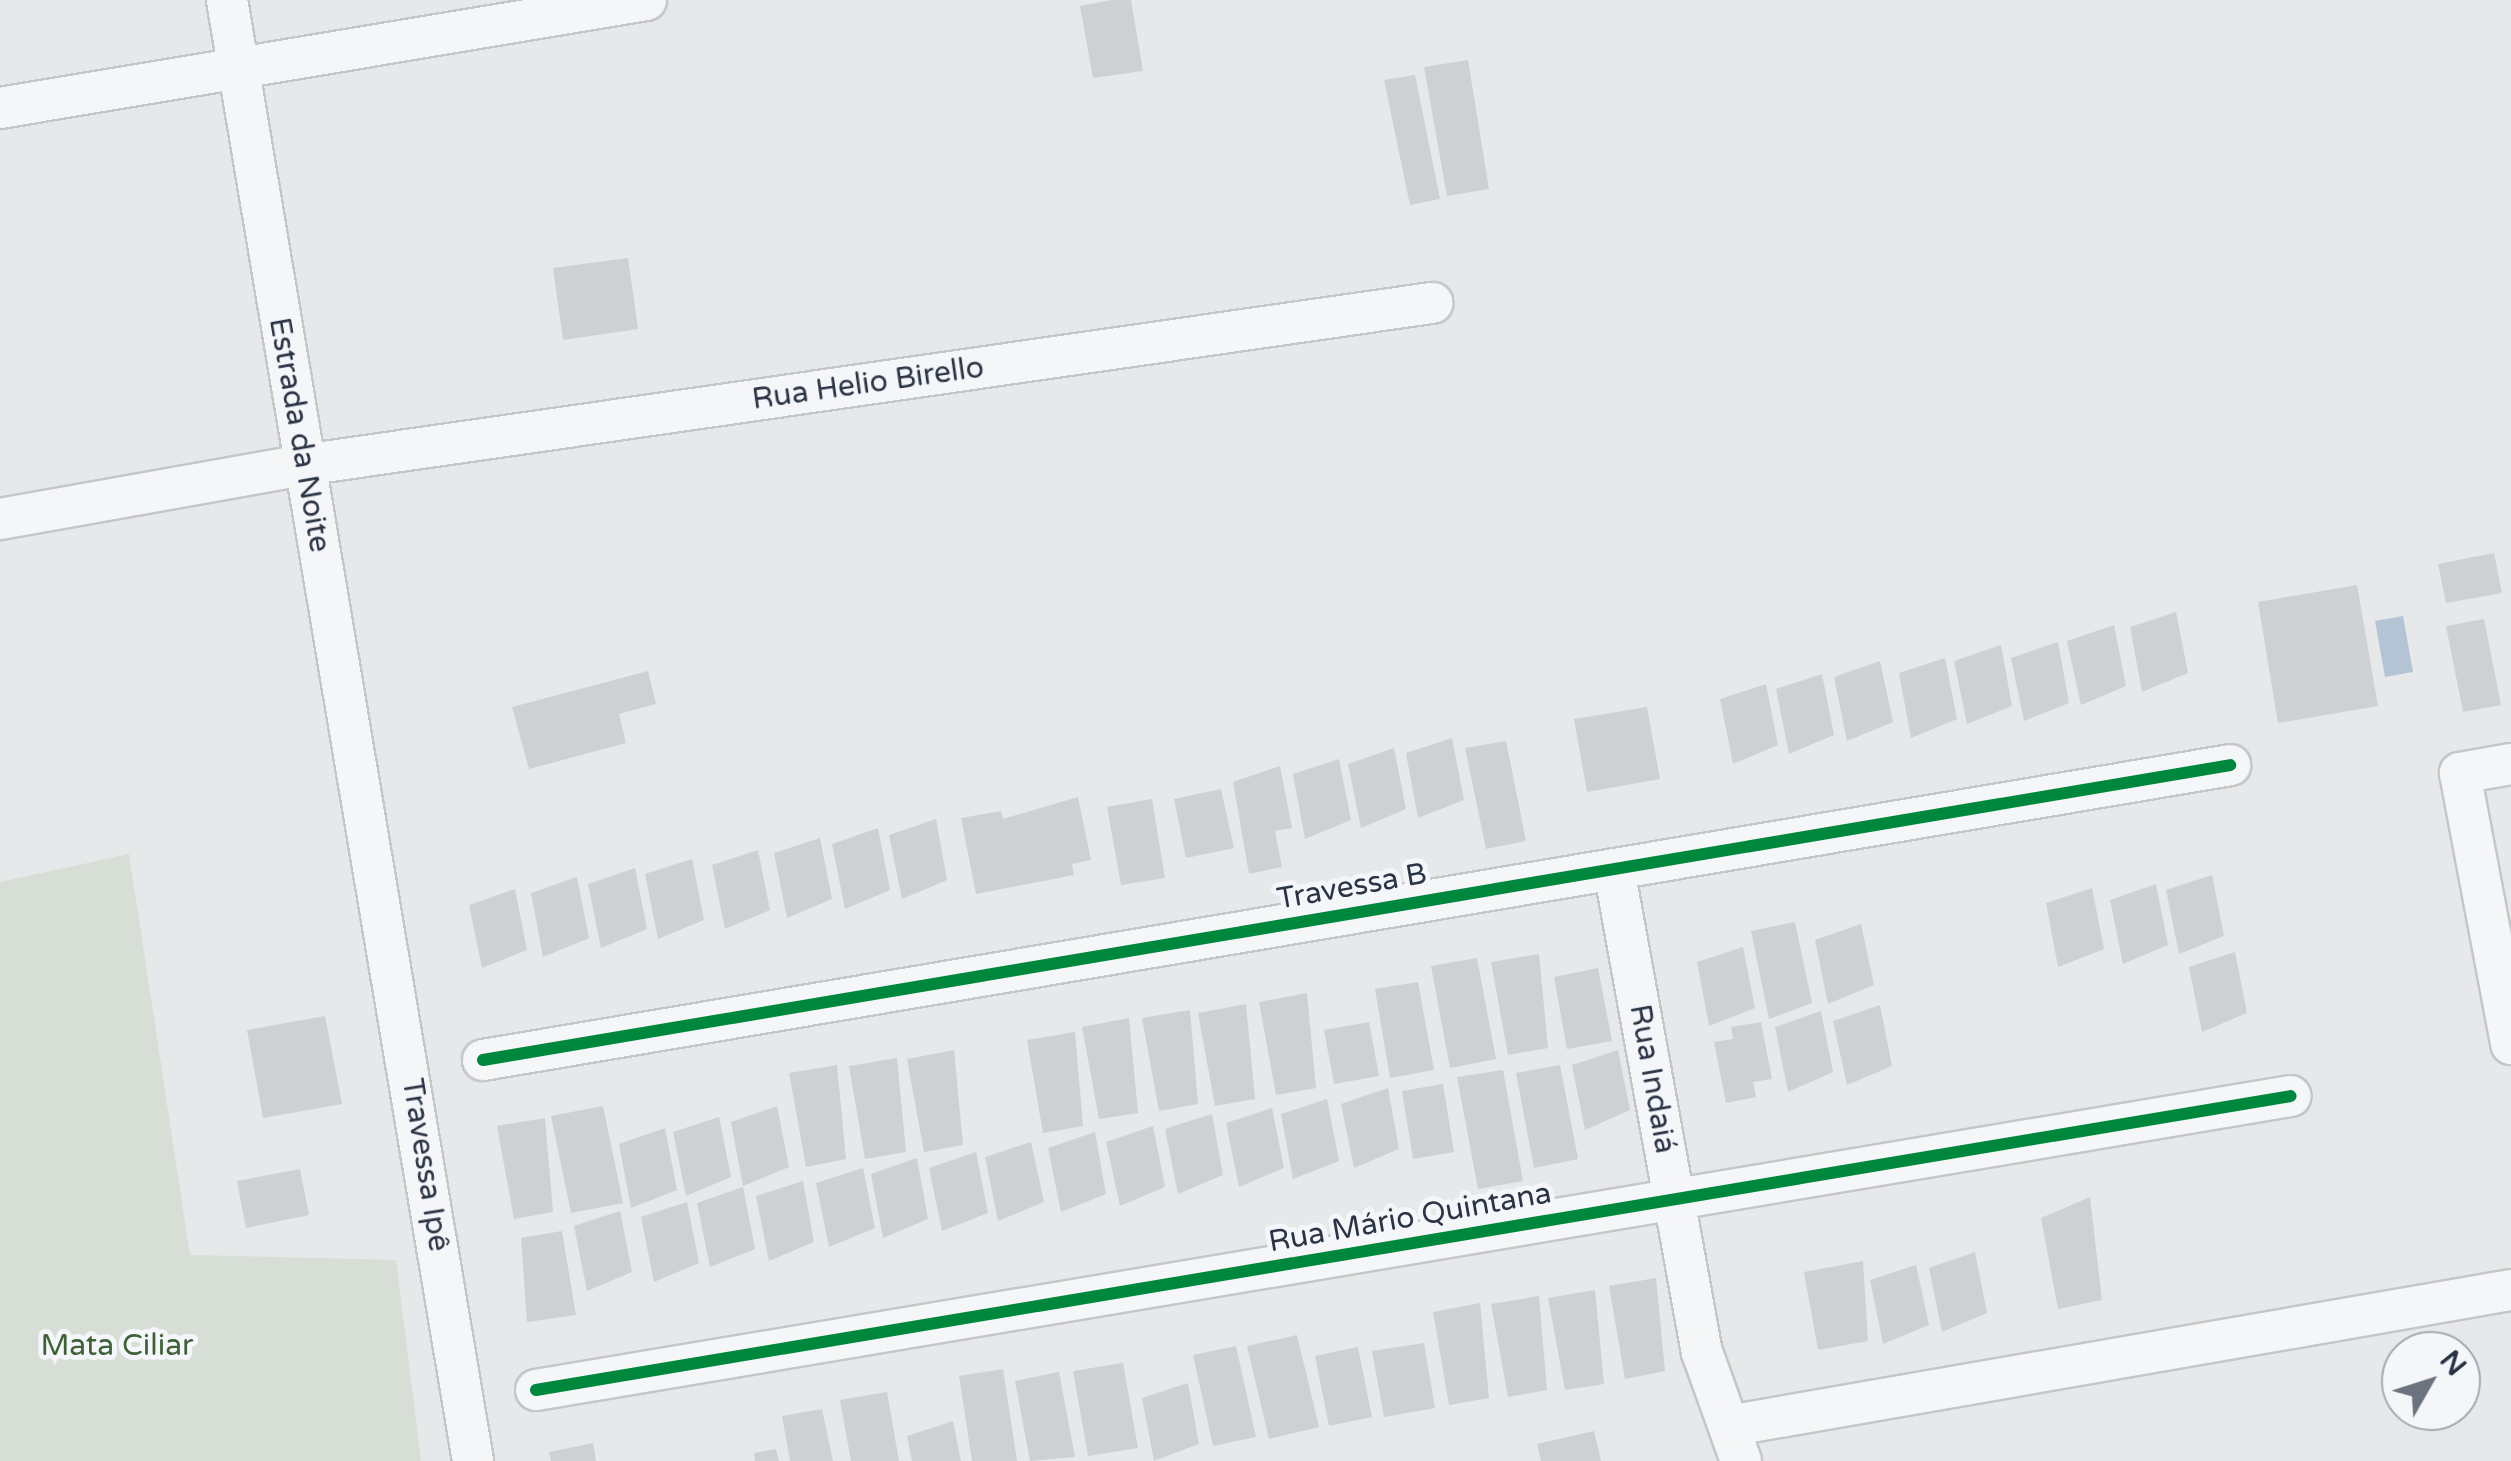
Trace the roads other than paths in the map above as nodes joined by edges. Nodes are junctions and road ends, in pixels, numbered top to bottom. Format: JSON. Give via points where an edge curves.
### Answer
{"nodes":[{"id":1,"x":227,"y":0,"type":"edge"},
{"id":2,"x":646,"y":0,"type":"edge"},
{"id":3,"x":239,"y":68,"type":"junction"},
{"id":4,"x":0,"y":108,"type":"edge"},
{"id":5,"x":1432,"y":303,"type":"dead end"},
{"id":6,"x":303,"y":466,"type":"junction"},
{"id":7,"x":0,"y":519,"type":"edge"},
{"id":8,"x":2511,"y":764,"type":"edge"},
{"id":9,"x":2230,"y":765,"type":"dead end"},
{"id":10,"x":376,"y":869,"type":"joint"},
{"id":11,"x":1614,"y":869,"type":"junction"},
{"id":12,"x":2511,"y":1044,"type":"edge"},
{"id":13,"x":483,"y":1060,"type":"dead end"},
{"id":14,"x":2291,"y":1096,"type":"dead end"},
{"id":15,"x":1674,"y":1198,"type":"junction"},
{"id":16,"x":2511,"y":1290,"type":"edge"},
{"id":17,"x":536,"y":1390,"type":"dead end"},
{"id":18,"x":1738,"y":1443,"type":"edge"},
{"id":19,"x":473,"y":1461,"type":"edge"}],
"edges":[{"from":1,"to":3,"type":"street","name":"Estrada da Noite"},
{"from":2,"to":3,"type":"street"},
{"from":3,"to":4,"type":"street"},
{"from":3,"to":6,"type":"street","name":"Estrada da Noite"},
{"from":5,"to":6,"type":"street","name":"Rua Helio Birello"},
{"from":6,"to":7,"type":"street","name":"Rua Helio Birello"},
{"from":6,"to":10,"type":"street","name":"Estrada da Noite"},
{"from":8,"to":12,"type":"street","via":[[2460,773]]},
{"from":9,"to":11,"type":"street","name":"Travessa B"},
{"from":10,"to":19,"type":"street","name":"Travessa Ipê"},
{"from":11,"to":13,"type":"street","name":"Travessa B"},
{"from":11,"to":15,"type":"street","name":"Rua Indaiá"},
{"from":14,"to":15,"type":"street","name":"Rua Mário Quintana"},
{"from":15,"to":17,"type":"street","name":"Rua Mário Quintana"},
{"from":15,"to":18,"type":"street","name":"Rua Indaiá","via":[[1702,1352]]},
{"from":16,"to":18,"type":"street"}]}
